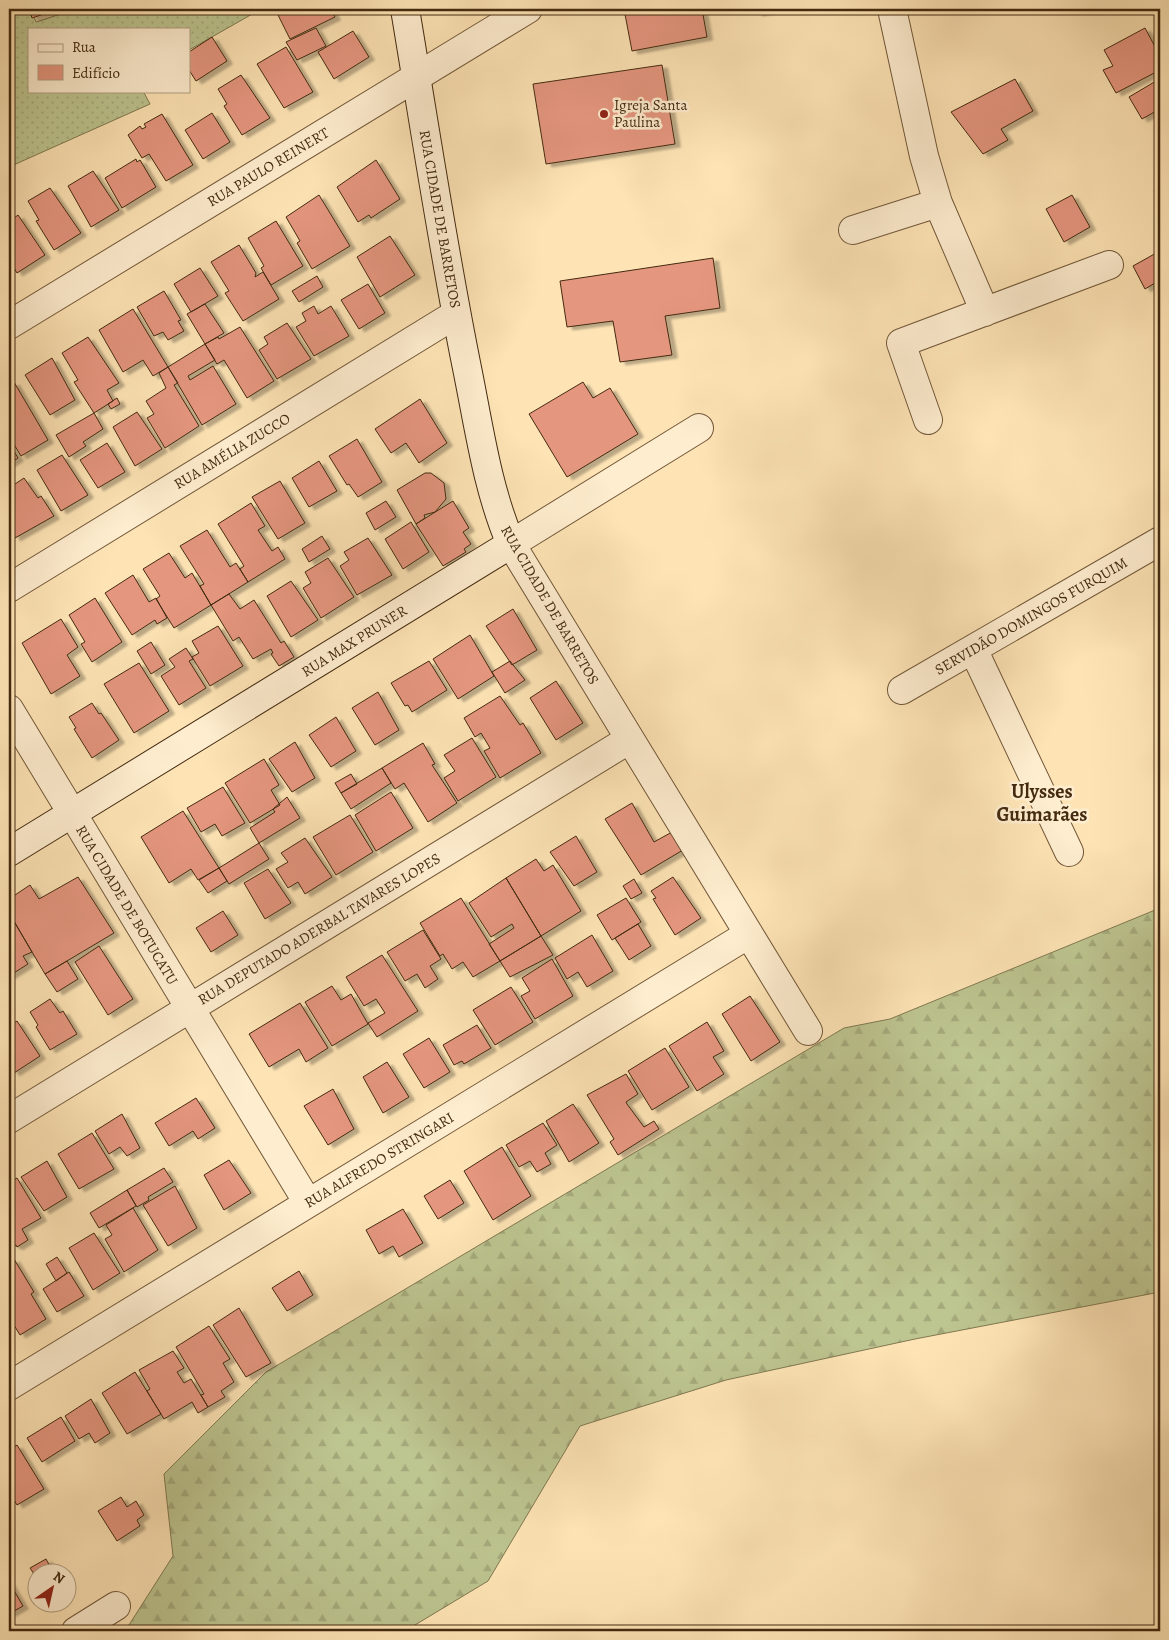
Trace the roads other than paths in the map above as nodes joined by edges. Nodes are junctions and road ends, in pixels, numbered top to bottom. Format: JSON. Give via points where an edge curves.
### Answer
{"nodes":[{"id":1,"x":405,"y":9,"type":"edge"},
{"id":2,"x":528,"y":9,"type":"edge"},
{"id":3,"x":892,"y":9,"type":"edge"},
{"id":4,"x":416,"y":77,"type":"junction"},
{"id":5,"x":938,"y":203,"type":"junction"},
{"id":6,"x":853,"y":230,"type":"dead end"},
{"id":7,"x":1109,"y":266,"type":"dead end"},
{"id":8,"x":985,"y":312,"type":"junction"},
{"id":9,"x":456,"y":314,"type":"junction"},
{"id":10,"x":9,"y":326,"type":"edge"},
{"id":11,"x":928,"y":420,"type":"dead end"},
{"id":12,"x":699,"y":428,"type":"dead end"},
{"id":13,"x":1160,"y":541,"type":"edge"},
{"id":14,"x":511,"y":544,"type":"junction"},
{"id":15,"x":9,"y":588,"type":"edge"},
{"id":16,"x":973,"y":649,"type":"junction"},
{"id":17,"x":902,"y":690,"type":"dead end"},
{"id":18,"x":9,"y":709,"type":"edge"},
{"id":19,"x":630,"y":740,"type":"junction"},
{"id":20,"x":72,"y":814,"type":"junction"},
{"id":21,"x":9,"y":852,"type":"edge"},
{"id":22,"x":1069,"y":852,"type":"dead end"},
{"id":23,"x":749,"y":934,"type":"junction"},
{"id":24,"x":190,"y":1009,"type":"junction"},
{"id":25,"x":808,"y":1031,"type":"dead end"},
{"id":26,"x":9,"y":1119,"type":"edge"},
{"id":27,"x":308,"y":1204,"type":"junction"},
{"id":28,"x":9,"y":1386,"type":"edge"},
{"id":29,"x":116,"y":1606,"type":"dead end"},
{"id":30,"x":76,"y":1631,"type":"edge"}],
"edges":[{"from":1,"to":4,"type":"street","name":"RUA CIDADE DE BARRETOS"},
{"from":2,"to":4,"type":"street","name":"RUA PAULO REINERT"},
{"from":3,"to":5,"type":"street","via":[[924,156]]},
{"from":4,"to":9,"type":"street","name":"RUA CIDADE DE BARRETOS"},
{"from":4,"to":10,"type":"street","name":"RUA PAULO REINERT"},
{"from":5,"to":6,"type":"street"},
{"from":5,"to":8,"type":"street"},
{"from":7,"to":8,"type":"street"},
{"from":8,"to":11,"type":"street","via":[[901,344]]},
{"from":9,"to":14,"type":"street","name":"RUA CIDADE DE BARRETOS","via":[[488,477]]},
{"from":9,"to":15,"type":"street","name":"RUA AMÉLIA ZUCCO"},
{"from":12,"to":14,"type":"street","name":"RUA MAX PRUNER"},
{"from":13,"to":16,"type":"street","name":"SERVIDÃO DOMINGOS FURQUIM"},
{"from":14,"to":19,"type":"street","name":"RUA CIDADE DE BARRETOS"},
{"from":14,"to":20,"type":"street","name":"RUA MAX PRUNER"},
{"from":16,"to":17,"type":"street","name":"SERVIDÃO DOMINGOS FURQUIM"},
{"from":16,"to":22,"type":"street"},
{"from":18,"to":20,"type":"street","name":"RUA CIDADE DE BOTUCATU"},
{"from":19,"to":23,"type":"street","name":"RUA CIDADE DE BARRETOS"},
{"from":19,"to":24,"type":"street","name":"RUA DEPUTADO ADERBAL TAVARES LOPES"},
{"from":20,"to":21,"type":"street","name":"RUA MAX PRUNER"},
{"from":20,"to":24,"type":"street","name":"RUA CIDADE DE BOTUCATU"},
{"from":23,"to":25,"type":"street","name":"RUA CIDADE DE BARRETOS"},
{"from":23,"to":27,"type":"street","name":"RUA ALFREDO STRINGARI"},
{"from":24,"to":26,"type":"street","name":"RUA DEPUTADO ADERBAL TAVARES LOPES"},
{"from":24,"to":27,"type":"street","name":"RUA CIDADE DE BOTUCATU"},
{"from":27,"to":28,"type":"street","name":"RUA ALFREDO STRINGARI"},
{"from":29,"to":30,"type":"street"}]}
